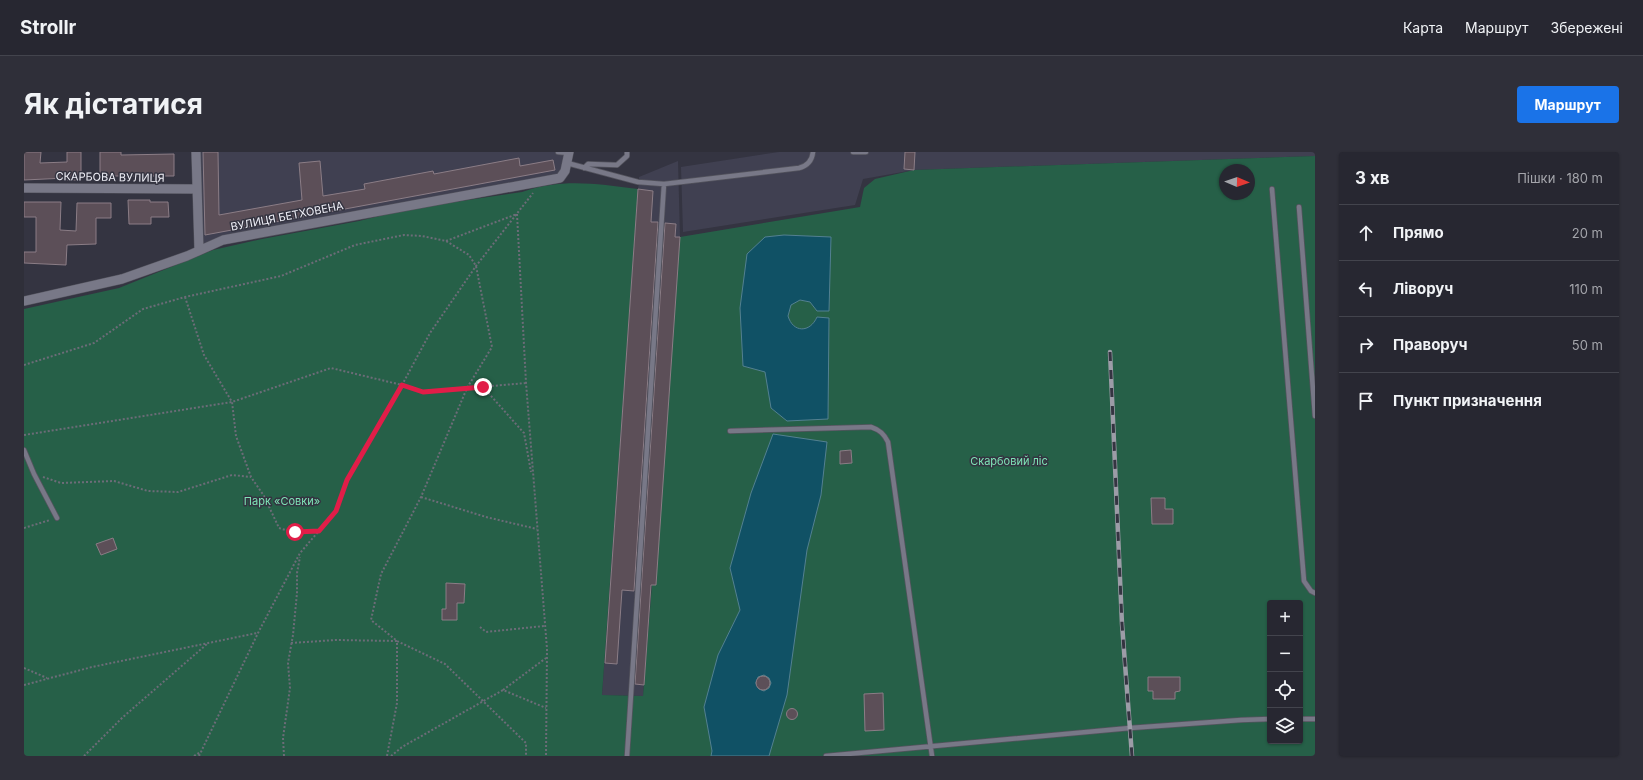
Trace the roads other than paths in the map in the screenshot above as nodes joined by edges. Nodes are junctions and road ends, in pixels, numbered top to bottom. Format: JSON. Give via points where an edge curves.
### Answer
{"nodes":[{"id":1,"x":196,"y":152,"type":"edge"},
{"id":2,"x":558,"y":152,"type":"edge"},
{"id":3,"x":627,"y":152,"type":"edge"},
{"id":4,"x":813,"y":152,"type":"edge"},
{"id":5,"x":853,"y":152,"type":"edge"},
{"id":6,"x":866,"y":152,"type":"edge"},
{"id":7,"x":569,"y":153,"type":"edge"},
{"id":8,"x":566,"y":163,"type":"junction"},
{"id":9,"x":584,"y":168,"type":"junction"},
{"id":10,"x":664,"y":184,"type":"junction"},
{"id":11,"x":24,"y":188,"type":"edge"},
{"id":12,"x":196,"y":189,"type":"junction"},
{"id":13,"x":1272,"y":189,"type":"dead end"},
{"id":14,"x":1299,"y":207,"type":"dead end"},
{"id":15,"x":198,"y":250,"type":"junction"},
{"id":16,"x":24,"y":301,"type":"edge"},
{"id":17,"x":1315,"y":416,"type":"edge"},
{"id":18,"x":730,"y":431,"type":"dead end"},
{"id":19,"x":24,"y":450,"type":"edge"},
{"id":20,"x":57,"y":518,"type":"road end"},
{"id":21,"x":1315,"y":593,"type":"edge"},
{"id":22,"x":1315,"y":718,"type":"edge"},
{"id":23,"x":1303,"y":719,"type":"edge"},
{"id":24,"x":1267,"y":720,"type":"edge"},
{"id":25,"x":932,"y":747,"type":"junction"},
{"id":26,"x":627,"y":756,"type":"edge"},
{"id":27,"x":826,"y":756,"type":"edge"},
{"id":28,"x":932,"y":756,"type":"edge"}],
"edges":[{"from":1,"to":12,"type":"street"},
{"from":2,"to":7,"type":"lane"},
{"from":3,"to":9,"type":"lane","via":[[627,156],[617,165],[588,164]]},
{"from":4,"to":10,"type":"lane","via":[[810,162],[798,168]]},
{"from":5,"to":6,"type":"lane"},
{"from":7,"to":8,"type":"street"},
{"from":8,"to":9,"type":"lane"},
{"from":8,"to":15,"type":"street","name":"ВУЛИЦЯ БЕТХОВЕНА","via":[[565,171],[560,178],[223,240]]},
{"from":9,"to":10,"type":"lane","via":[[638,182]]},
{"from":10,"to":26,"type":"lane"},
{"from":11,"to":12,"type":"street","name":"СКАРБОВА ВУЛИЦЯ"},
{"from":12,"to":15,"type":"street"},
{"from":13,"to":21,"type":"lane","via":[[1304,581]]},
{"from":14,"to":17,"type":"lane"},
{"from":15,"to":16,"type":"street","name":"ВУЛИЦЯ БЕТХОВЕНА","via":[[122,278]]},
{"from":18,"to":25,"type":"lane","via":[[871,427],[884,435],[888,442]]},
{"from":19,"to":20,"type":"lane"},
{"from":22,"to":23,"type":"lane"},
{"from":24,"to":25,"type":"lane","via":[[1130,728]]},
{"from":25,"to":27,"type":"lane"},
{"from":25,"to":28,"type":"lane"}]}
